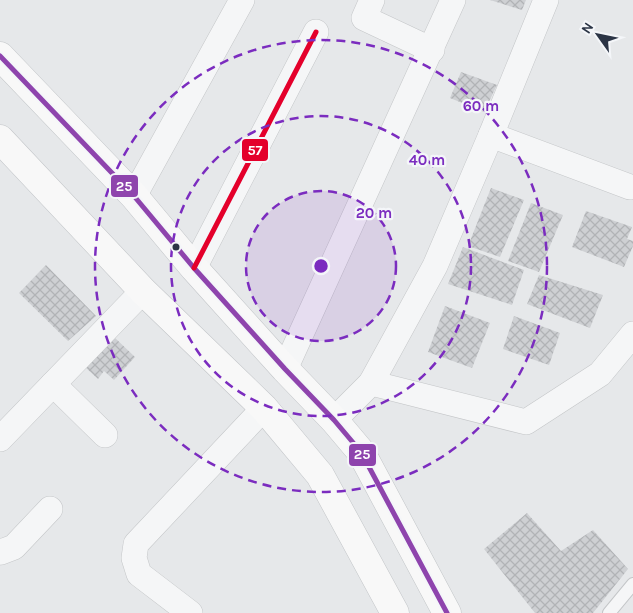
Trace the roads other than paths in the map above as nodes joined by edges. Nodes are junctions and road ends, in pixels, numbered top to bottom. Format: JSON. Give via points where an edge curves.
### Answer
{"nodes":[{"id":1,"x":242,"y":0,"type":"edge"},
{"id":2,"x":372,"y":0,"type":"edge"},
{"id":3,"x":453,"y":0,"type":"edge"},
{"id":4,"x":546,"y":0,"type":"edge"},
{"id":5,"x":316,"y":32,"type":"dead end"},
{"id":6,"x":432,"y":50,"type":"junction"},
{"id":7,"x":0,"y":56,"type":"edge"},
{"id":8,"x":491,"y":135,"type":"junction"},
{"id":9,"x":0,"y":139,"type":"edge"},
{"id":10,"x":630,"y":187,"type":"dead end"},
{"id":11,"x":134,"y":196,"type":"junction"},
{"id":12,"x":194,"y":268,"type":"junction"},
{"id":13,"x":143,"y":291,"type":"junction"},
{"id":14,"x":633,"y":334,"type":"edge"},
{"id":15,"x":285,"y":369,"type":"junction"},
{"id":16,"x":53,"y":384,"type":"junction"},
{"id":17,"x":370,"y":384,"type":"junction"},
{"id":18,"x":264,"y":408,"type":"junction"},
{"id":19,"x":334,"y":420,"type":"junction"},
{"id":20,"x":105,"y":435,"type":"dead end"},
{"id":21,"x":0,"y":440,"type":"edge"},
{"id":22,"x":50,"y":509,"type":"dead end"},
{"id":23,"x":0,"y":551,"type":"edge"},
{"id":24,"x":633,"y":584,"type":"edge"},
{"id":25,"x":190,"y":613,"type":"edge"},
{"id":26,"x":395,"y":613,"type":"edge"},
{"id":27,"x":447,"y":613,"type":"edge"},
{"id":28,"x":609,"y":613,"type":"edge"}],
"edges":[{"from":1,"to":11,"type":"street"},
{"from":2,"to":6,"type":"street","via":[[364,18]]},
{"from":3,"to":6,"type":"street"},
{"from":4,"to":8,"type":"street"},
{"from":5,"to":12,"type":"street"},
{"from":6,"to":15,"type":"street"},
{"from":7,"to":11,"type":"main road"},
{"from":8,"to":10,"type":"street"},
{"from":8,"to":17,"type":"street","via":[[435,266]]},
{"from":9,"to":13,"type":"main road"},
{"from":11,"to":12,"type":"main road"},
{"from":12,"to":15,"type":"main road"},
{"from":13,"to":16,"type":"street"},
{"from":13,"to":18,"type":"main road"},
{"from":14,"to":17,"type":"street","via":[[600,374],[526,422]]},
{"from":15,"to":19,"type":"main road"},
{"from":16,"to":20,"type":"street"},
{"from":16,"to":21,"type":"street"},
{"from":17,"to":19,"type":"street"},
{"from":18,"to":25,"type":"street","via":[[136,544],[134,558],[139,574]]},
{"from":18,"to":26,"type":"main road","via":[[320,475]]},
{"from":19,"to":27,"type":"main road","via":[[361,452]]},
{"from":22,"to":23,"type":"street","via":[[14,547]]},
{"from":24,"to":28,"type":"lane"}]}
